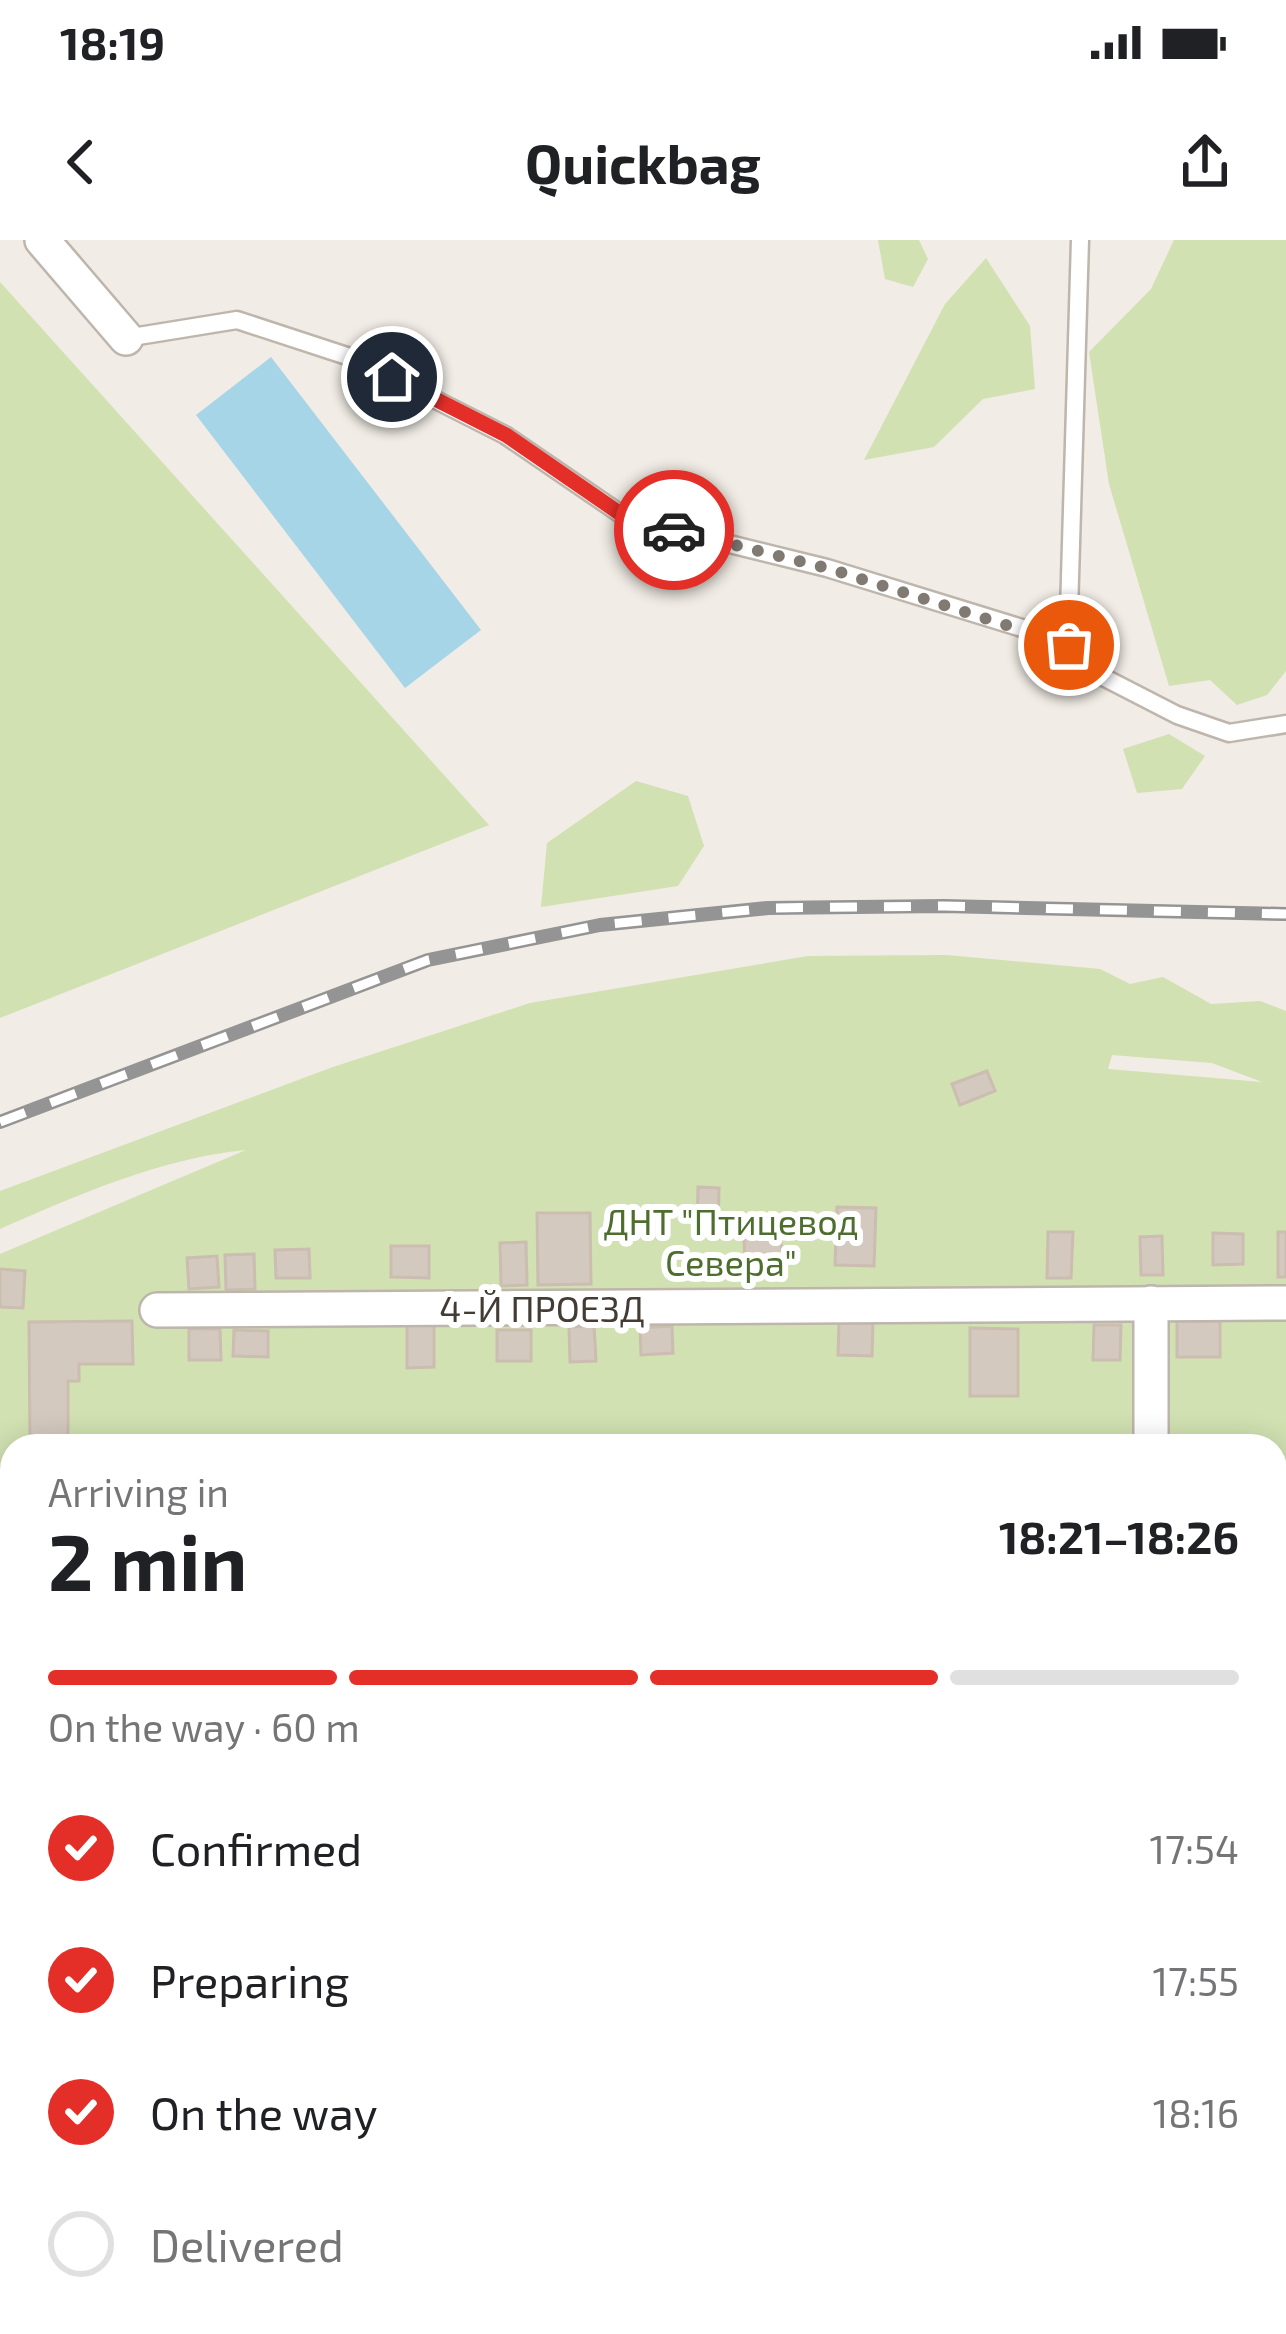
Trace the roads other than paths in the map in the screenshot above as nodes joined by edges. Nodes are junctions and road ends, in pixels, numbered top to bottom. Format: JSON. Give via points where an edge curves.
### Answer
{"nodes":[{"id":1,"x":42,"y":240,"type":"edge"},
{"id":2,"x":1080,"y":240,"type":"edge"},
{"id":3,"x":126,"y":338,"type":"joint"},
{"id":4,"x":1069,"y":645,"type":"junction"},
{"id":5,"x":1286,"y":724,"type":"edge"},
{"id":6,"x":1151,"y":1303,"type":"junction"},
{"id":7,"x":1286,"y":1303,"type":"edge"},
{"id":8,"x":158,"y":1310,"type":"dead end"},
{"id":9,"x":1151,"y":1434,"type":"edge"}],
"edges":[{"from":1,"to":3,"type":"street"},
{"from":2,"to":4,"type":"lane"},
{"from":3,"to":4,"type":"lane","via":[[237,320],[334,352],[506,435],[628,519],[827,568]]},
{"from":4,"to":5,"type":"lane","via":[[1106,678],[1177,715],[1229,733]]},
{"from":6,"to":7,"type":"street","name":"4-Й ПРОЕЗД"},
{"from":6,"to":8,"type":"street","name":"4-Й ПРОЕЗД"},
{"from":6,"to":9,"type":"street"}]}
